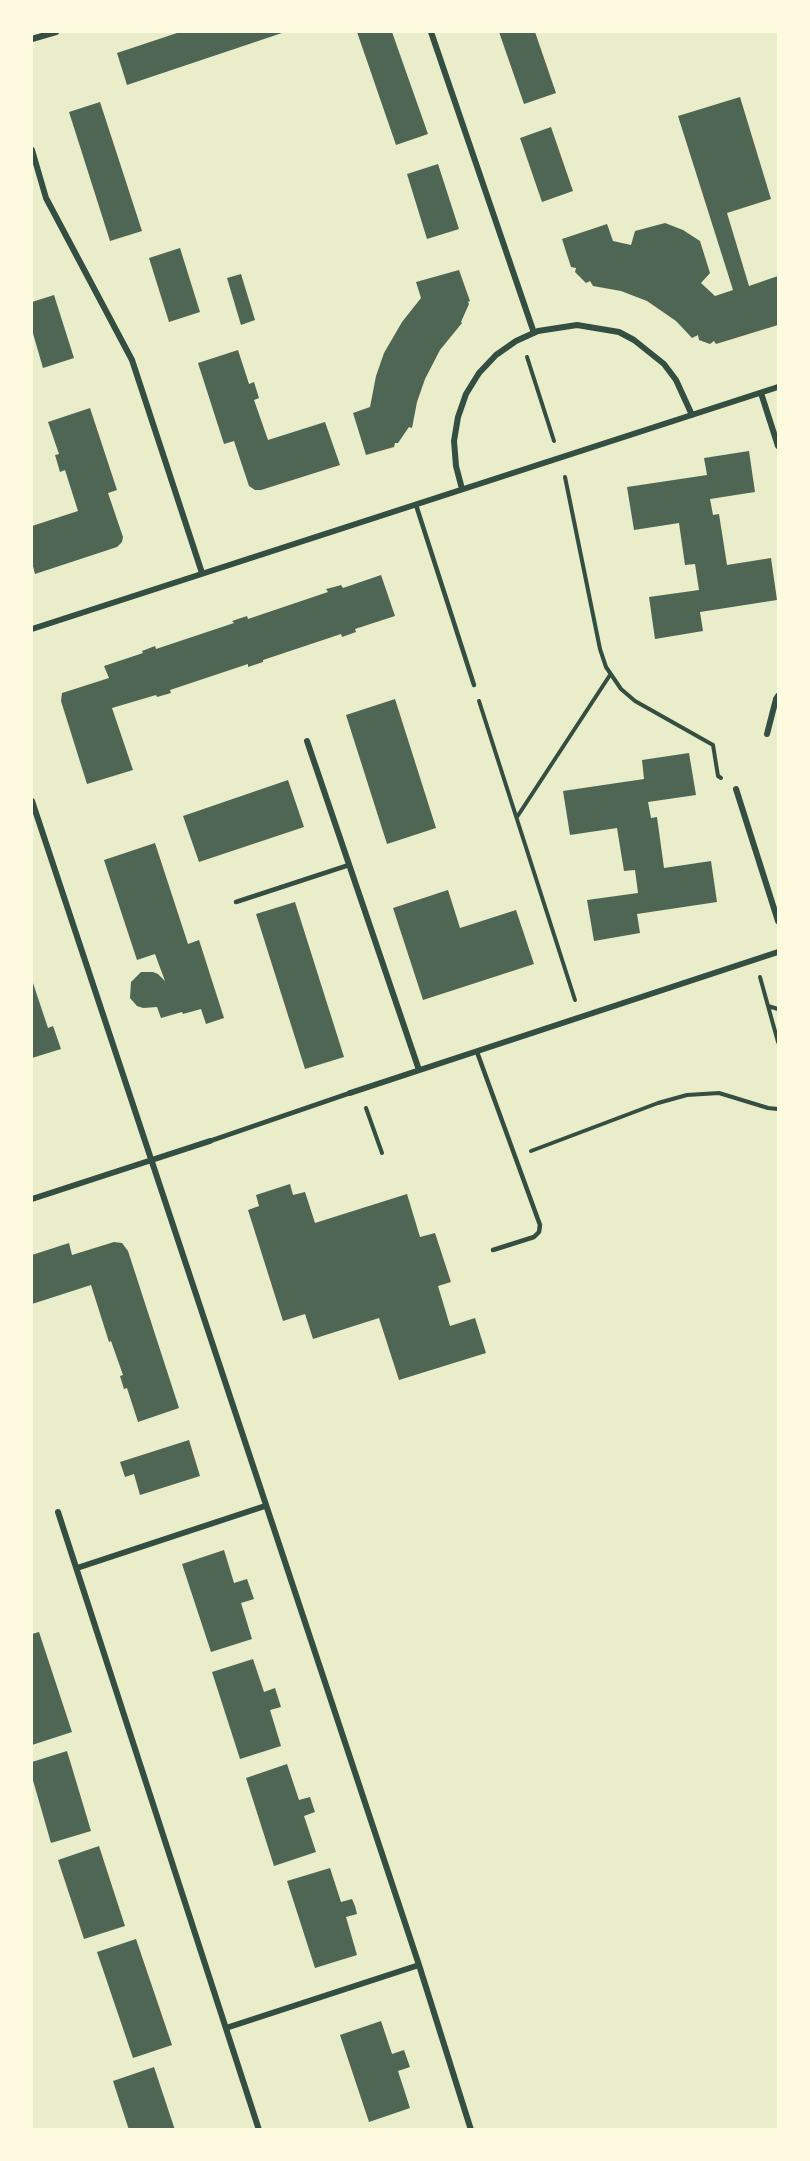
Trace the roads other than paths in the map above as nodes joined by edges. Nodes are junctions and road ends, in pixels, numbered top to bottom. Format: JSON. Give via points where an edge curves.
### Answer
{"nodes":[{"id":1,"x":56,"y":32,"type":"edge"},
{"id":2,"x":431,"y":32,"type":"edge"},
{"id":3,"x":32,"y":39,"type":"edge"},
{"id":4,"x":32,"y":150,"type":"edge"},
{"id":5,"x":534,"y":333,"type":"junction"},
{"id":6,"x":778,"y":387,"type":"edge"},
{"id":7,"x":761,"y":393,"type":"junction"},
{"id":8,"x":692,"y":415,"type":"junction"},
{"id":9,"x":778,"y":446,"type":"edge"},
{"id":10,"x":462,"y":489,"type":"junction"},
{"id":11,"x":416,"y":505,"type":"junction"},
{"id":12,"x":202,"y":573,"type":"junction"},
{"id":13,"x":32,"y":628,"type":"edge"},
{"id":14,"x":474,"y":685,"type":"road end"},
{"id":15,"x":778,"y":696,"type":"edge"},
{"id":16,"x":767,"y":734,"type":"dead end"},
{"id":17,"x":307,"y":741,"type":"dead end"},
{"id":18,"x":736,"y":789,"type":"road end"},
{"id":19,"x":32,"y":801,"type":"edge"},
{"id":20,"x":349,"y":865,"type":"junction"},
{"id":21,"x":236,"y":903,"type":"dead end"},
{"id":22,"x":778,"y":921,"type":"edge"},
{"id":23,"x":778,"y":952,"type":"edge"},
{"id":24,"x":477,"y":1052,"type":"junction"},
{"id":25,"x":419,"y":1070,"type":"junction"},
{"id":26,"x":350,"y":1094,"type":"joint"},
{"id":27,"x":210,"y":1141,"type":"joint"},
{"id":28,"x":150,"y":1160,"type":"junction"},
{"id":29,"x":32,"y":1199,"type":"edge"},
{"id":30,"x":493,"y":1250,"type":"dead end"},
{"id":31,"x":265,"y":1506,"type":"junction"},
{"id":32,"x":58,"y":1512,"type":"dead end"},
{"id":33,"x":77,"y":1568,"type":"junction"},
{"id":34,"x":419,"y":1965,"type":"junction"},
{"id":35,"x":226,"y":2028,"type":"junction"},
{"id":36,"x":259,"y":2130,"type":"edge"},
{"id":37,"x":471,"y":2130,"type":"edge"}],
"edges":[{"from":1,"to":3,"type":"street"},
{"from":2,"to":5,"type":"street"},
{"from":4,"to":12,"type":"street","via":[[46,198],[132,360]]},
{"from":5,"to":8,"type":"street","via":[[577,325],[619,332],[664,364]]},
{"from":5,"to":10,"type":"street","via":[[495,355],[466,394],[454,441]]},
{"from":6,"to":7,"type":"street"},
{"from":7,"to":8,"type":"street"},
{"from":7,"to":9,"type":"street"},
{"from":8,"to":10,"type":"street"},
{"from":10,"to":11,"type":"street"},
{"from":11,"to":12,"type":"street"},
{"from":11,"to":14,"type":"lane"},
{"from":12,"to":13,"type":"street"},
{"from":15,"to":16,"type":"street"},
{"from":17,"to":20,"type":"street"},
{"from":18,"to":22,"type":"street"},
{"from":19,"to":28,"type":"street"},
{"from":20,"to":21,"type":"lane"},
{"from":20,"to":25,"type":"street"},
{"from":23,"to":24,"type":"street"},
{"from":24,"to":25,"type":"street"},
{"from":24,"to":30,"type":"lane","via":[[540,1222],[534,1237]]},
{"from":25,"to":26,"type":"street"},
{"from":26,"to":27,"type":"street"},
{"from":27,"to":28,"type":"street"},
{"from":28,"to":29,"type":"street"},
{"from":28,"to":31,"type":"street"},
{"from":31,"to":33,"type":"street"},
{"from":31,"to":34,"type":"street"},
{"from":32,"to":33,"type":"street"},
{"from":33,"to":35,"type":"street"},
{"from":34,"to":35,"type":"street"},
{"from":34,"to":37,"type":"street"},
{"from":35,"to":36,"type":"street"}]}
